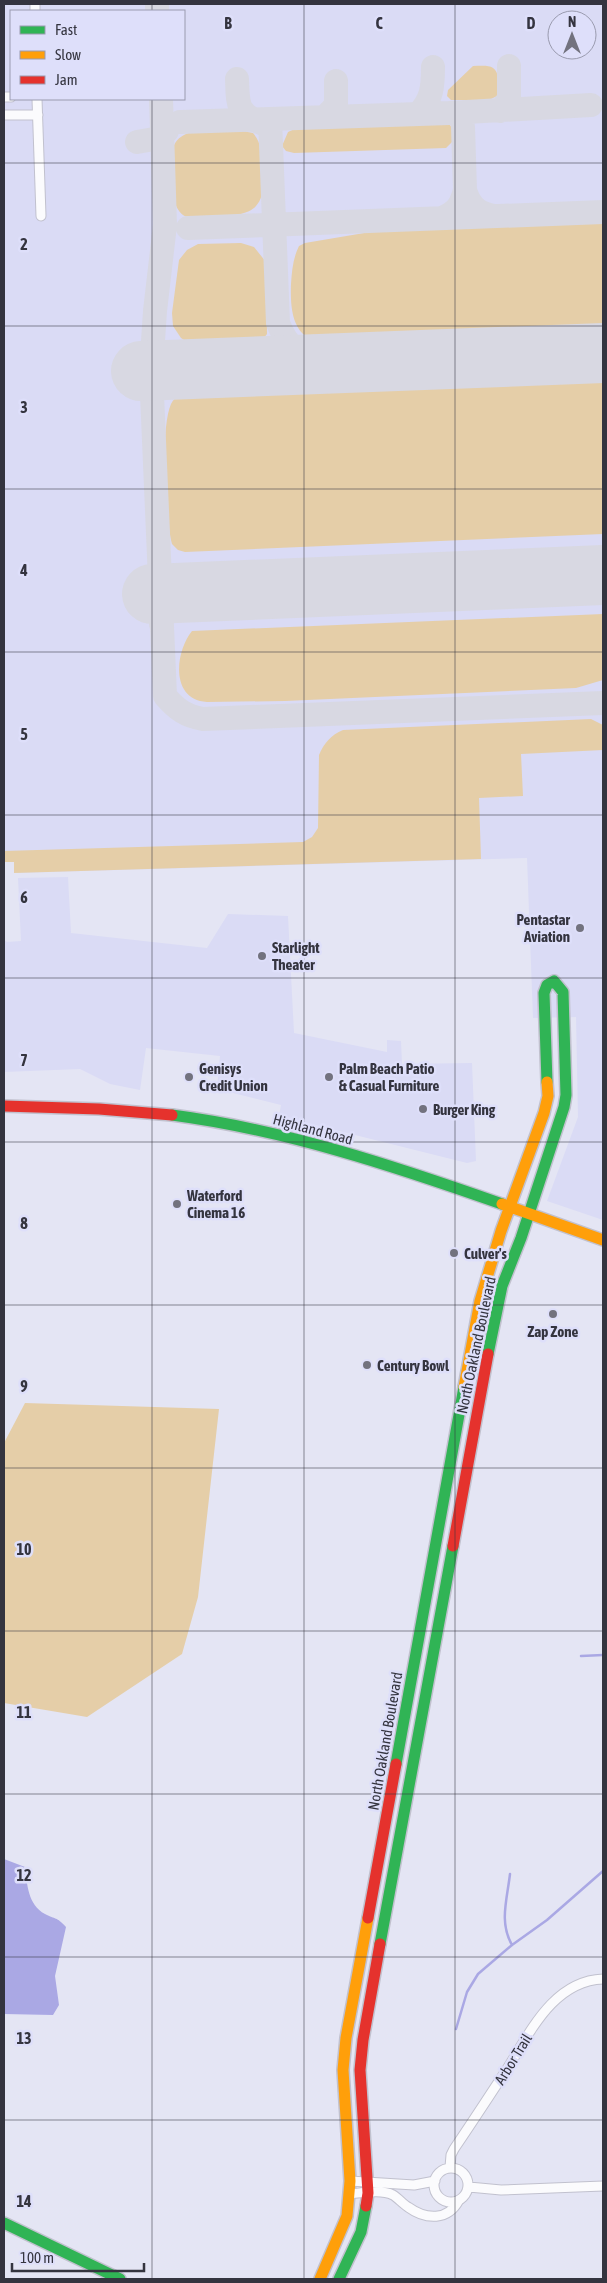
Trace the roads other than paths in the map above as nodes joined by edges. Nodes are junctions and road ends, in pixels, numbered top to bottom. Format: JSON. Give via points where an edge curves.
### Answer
{"nodes":[{"id":1,"x":37,"y":100,"type":"edge"},
{"id":2,"x":38,"y":114,"type":"junction"},
{"id":3,"x":4,"y":115,"type":"edge"},
{"id":4,"x":41,"y":216,"type":"dead end"},
{"id":5,"x":4,"y":1106,"type":"edge"},
{"id":6,"x":509,"y":1208,"type":"junction"},
{"id":7,"x":528,"y":1214,"type":"junction"},
{"id":8,"x":603,"y":1240,"type":"edge"},
{"id":9,"x":603,"y":1979,"type":"edge"},
{"id":10,"x":450,"y":2168,"type":"junction"},
{"id":11,"x":435,"y":2180,"type":"junction"},
{"id":12,"x":350,"y":2181,"type":"junction"},
{"id":13,"x":603,"y":2186,"type":"edge"},
{"id":14,"x":368,"y":2187,"type":"junction"},
{"id":15,"x":468,"y":2187,"type":"junction"},
{"id":16,"x":349,"y":2194,"type":"junction"},
{"id":17,"x":459,"y":2200,"type":"junction"},
{"id":18,"x":4,"y":2223,"type":"edge"},
{"id":19,"x":120,"y":2279,"type":"edge"},
{"id":20,"x":320,"y":2279,"type":"edge"},
{"id":21,"x":339,"y":2279,"type":"edge"}],
"edges":[{"from":1,"to":2,"type":"street"},
{"from":2,"to":3,"type":"street"},
{"from":2,"to":4,"type":"street"},
{"from":5,"to":6,"type":"main road","name":"Highland Road","via":[[131,1110],[256,1129],[377,1162]]},
{"from":6,"to":7,"type":"main road","name":"Highland Road"},
{"from":6,"to":7,"type":"main road","name":"North Oakland Boulevard","via":[[548,1096],[544,993],[547,985],[554,981],[562,992],[566,1095],[563,1114]]},
{"from":6,"to":12,"type":"main road","name":"North Oakland Boulevard","via":[[478,1310],[346,2038],[343,2070]]},
{"from":7,"to":8,"type":"main road","name":"Highland Road"},
{"from":7,"to":14,"type":"main road","name":"North Oakland Boulevard","via":[[497,1302],[363,2040],[360,2070]]},
{"from":9,"to":10,"type":"street","name":"Arbor Trail","via":[[575,1985],[558,1997],[539,2018],[454,2149]]},
{"from":10,"to":11,"type":"street","via":[[443,2170]]},
{"from":10,"to":15,"type":"street","via":[[460,2170],[467,2177]]},
{"from":11,"to":14,"type":"street"},
{"from":11,"to":17,"type":"street","via":[[434,2188],[438,2195],[451,2202]]},
{"from":12,"to":14,"type":"street"},
{"from":12,"to":16,"type":"main road","name":"North Oakland Boulevard"},
{"from":13,"to":15,"type":"street","via":[[501,2190]]},
{"from":14,"to":16,"type":"street"},
{"from":14,"to":17,"type":"street","via":[[392,2195],[422,2215],[435,2217],[447,2214]]},
{"from":14,"to":21,"type":"main road","name":"North Oakland Boulevard","via":[[361,2232]]},
{"from":15,"to":17,"type":"street","via":[[466,2195]]},
{"from":16,"to":20,"type":"main road","name":"North Oakland Boulevard","via":[[344,2227]]},
{"from":18,"to":19,"type":"main road"}]}
